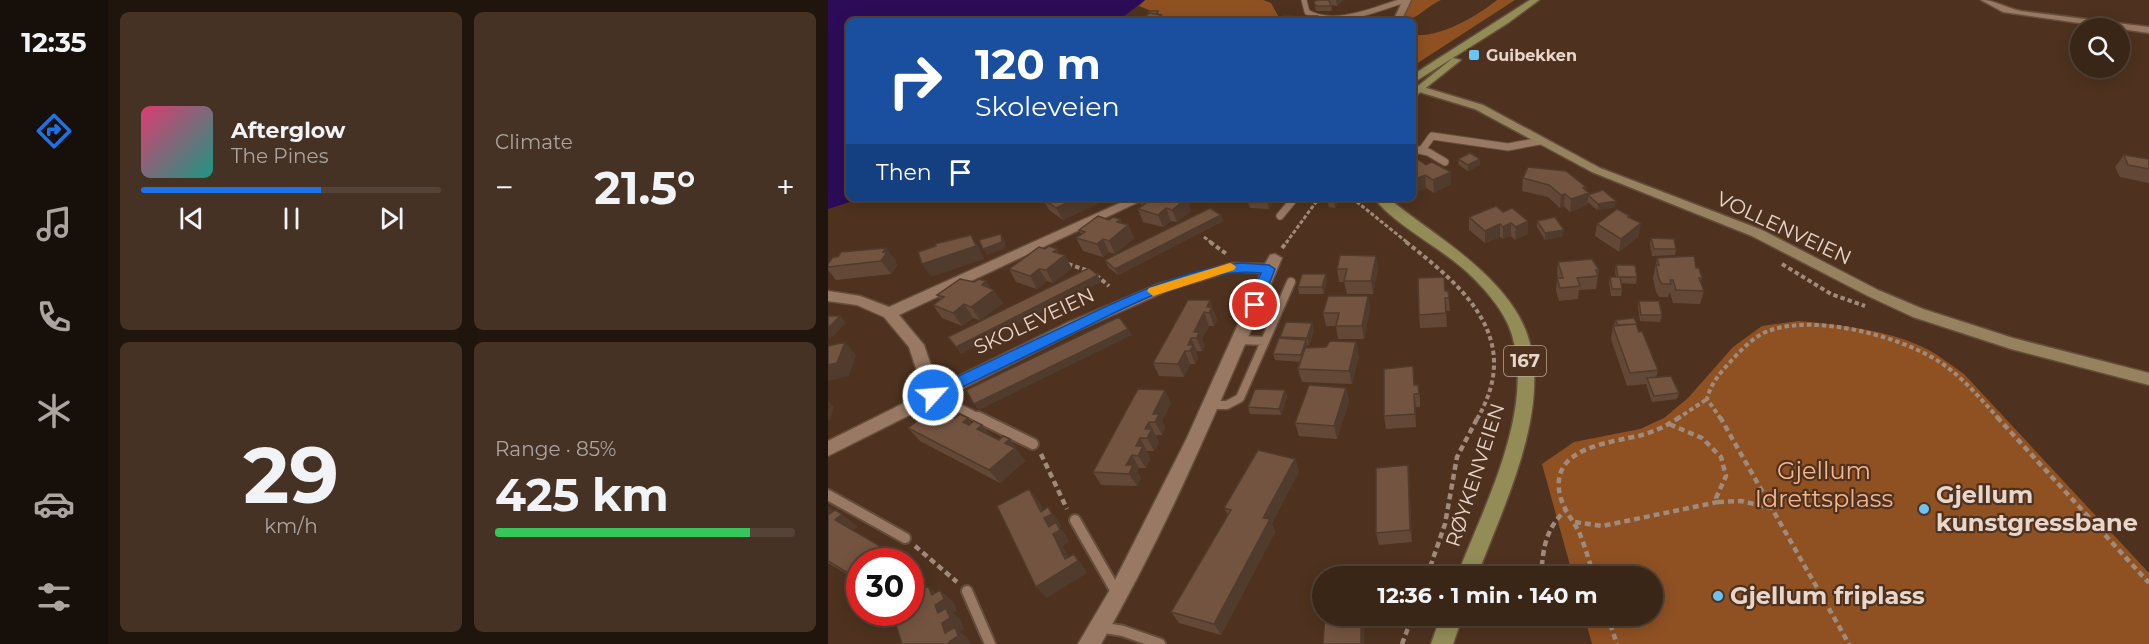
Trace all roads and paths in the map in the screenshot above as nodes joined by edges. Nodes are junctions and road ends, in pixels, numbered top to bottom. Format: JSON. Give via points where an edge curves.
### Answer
{"nodes":[{"id":1,"x":1304,"y":0,"type":"edge"},
{"id":2,"x":1407,"y":0,"type":"edge"},
{"id":3,"x":1535,"y":0,"type":"edge"},
{"id":4,"x":1985,"y":0,"type":"edge"},
{"id":5,"x":1398,"y":18,"type":"edge"},
{"id":6,"x":2149,"y":30,"type":"edge"},
{"id":7,"x":1416,"y":86,"type":"edge"},
{"id":8,"x":1416,"y":87,"type":"edge"},
{"id":9,"x":1540,"y":141,"type":"junction"},
{"id":10,"x":1416,"y":149,"type":"edge"},
{"id":11,"x":1422,"y":150,"type":"junction"},
{"id":12,"x":1446,"y":162,"type":"dead end"},
{"id":13,"x":1134,"y":201,"type":"edge"},
{"id":14,"x":1292,"y":201,"type":"edge"},
{"id":15,"x":1317,"y":201,"type":"edge"},
{"id":16,"x":1356,"y":201,"type":"edge"},
{"id":17,"x":1384,"y":201,"type":"edge"},
{"id":18,"x":1280,"y":216,"type":"dead end"},
{"id":19,"x":1204,"y":237,"type":"dead end"},
{"id":20,"x":1223,"y":251,"type":"dead end"},
{"id":21,"x":1061,"y":263,"type":"edge"},
{"id":22,"x":1272,"y":264,"type":"junction"},
{"id":23,"x":1291,"y":282,"type":"dead end"},
{"id":24,"x":1108,"y":286,"type":"dead end"},
{"id":25,"x":828,"y":296,"type":"edge"},
{"id":26,"x":889,"y":313,"type":"junction"},
{"id":27,"x":1240,"y":340,"type":"junction"},
{"id":28,"x":1265,"y":341,"type":"junction"},
{"id":29,"x":2149,"y":380,"type":"edge"},
{"id":30,"x":933,"y":395,"type":"junction"},
{"id":31,"x":1707,"y":399,"type":"junction"},
{"id":32,"x":1211,"y":405,"type":"junction"},
{"id":33,"x":1669,"y":424,"type":"junction"},
{"id":34,"x":1033,"y":444,"type":"joint"},
{"id":35,"x":828,"y":449,"type":"edge"},
{"id":36,"x":828,"y":495,"type":"edge"},
{"id":37,"x":1718,"y":502,"type":"junction"},
{"id":38,"x":1772,"y":508,"type":"junction"},
{"id":39,"x":1565,"y":511,"type":"junction"},
{"id":40,"x":1075,"y":520,"type":"joint"},
{"id":41,"x":1575,"y":522,"type":"junction"},
{"id":42,"x":905,"y":538,"type":"joint"},
{"id":43,"x":1430,"y":566,"type":"edge"},
{"id":44,"x":1471,"y":566,"type":"edge"},
{"id":45,"x":1542,"y":566,"type":"edge"},
{"id":46,"x":1590,"y":566,"type":"edge"},
{"id":47,"x":2149,"y":583,"type":"edge"},
{"id":48,"x":967,"y":591,"type":"joint"},
{"id":49,"x":1118,"y":595,"type":"junction"},
{"id":50,"x":1409,"y":626,"type":"edge"},
{"id":51,"x":1448,"y":626,"type":"edge"},
{"id":52,"x":1611,"y":626,"type":"edge"},
{"id":53,"x":1099,"y":627,"type":"junction"},
{"id":54,"x":990,"y":644,"type":"edge"},
{"id":55,"x":1089,"y":644,"type":"edge"},
{"id":56,"x":1160,"y":644,"type":"edge"},
{"id":57,"x":1402,"y":644,"type":"edge"},
{"id":58,"x":1442,"y":644,"type":"edge"},
{"id":59,"x":1617,"y":644,"type":"edge"},
{"id":60,"x":1849,"y":644,"type":"edge"}],
"edges":[{"from":1,"to":2,"type":"lane","via":[[1308,12],[1328,18],[1352,17]]},
{"from":2,"to":5,"type":"street"},
{"from":3,"to":7,"type":"main road"},
{"from":4,"to":6,"type":"street","via":[[2021,13]]},
{"from":8,"to":9,"type":"main road","name":"VOLLENVEIEN","via":[[1479,107]]},
{"from":9,"to":11,"type":"lane","via":[[1508,147],[1432,136]]},
{"from":9,"to":29,"type":"main road","name":"VOLLENVEIEN","via":[[1607,175],[1757,233],[1918,313]]},
{"from":10,"to":11,"type":"lane"},
{"from":11,"to":12,"type":"lane"},
{"from":13,"to":26,"type":"street"},
{"from":14,"to":18,"type":"lane"},
{"from":15,"to":22,"type":"path"},
{"from":16,"to":43,"type":"path","via":[[1456,284],[1483,318],[1493,352],[1491,391],[1456,459],[1445,523]]},
{"from":17,"to":44,"type":"main road","name":"RØYKENVEIEN","number":"167","via":[[1483,280],[1512,319],[1523,347],[1526,387],[1518,436]]},
{"from":19,"to":20,"type":"path"},
{"from":21,"to":24,"type":"path","via":[[1095,274]]},
{"from":22,"to":27,"type":"street"},
{"from":22,"to":30,"type":"street","name":"SKOLEVEIEN","via":[[1232,267],[1164,287]]},
{"from":23,"to":28,"type":"lane"},
{"from":25,"to":26,"type":"street","via":[[871,303]]},
{"from":26,"to":30,"type":"street","via":[[916,345]]},
{"from":27,"to":28,"type":"lane"},
{"from":27,"to":32,"type":"street"},
{"from":28,"to":32,"type":"lane","via":[[1240,398],[1225,406]]},
{"from":30,"to":34,"type":"lane"},
{"from":30,"to":35,"type":"street","name":"SKOLEVEIEN"},
{"from":31,"to":33,"type":"path"},
{"from":31,"to":38,"type":"path"},
{"from":31,"to":47,"type":"path","via":[[1709,388],[1739,351],[1772,330],[1849,330],[1909,347],[1928,355],[1965,382]]},
{"from":32,"to":49,"type":"street"},
{"from":33,"to":37,"type":"path","via":[[1706,440],[1719,453],[1726,477],[1716,498]]},
{"from":33,"to":39,"type":"path","via":[[1656,431],[1583,449],[1566,461],[1559,492]]},
{"from":34,"to":40,"type":"path","via":[[1044,457],[1059,496]]},
{"from":36,"to":42,"type":"lane"},
{"from":37,"to":38,"type":"path","via":[[1734,500]]},
{"from":37,"to":41,"type":"path","via":[[1602,526]]},
{"from":38,"to":60,"type":"path"},
{"from":39,"to":41,"type":"path"},
{"from":39,"to":45,"type":"path","via":[[1554,519],[1544,542]]},
{"from":40,"to":49,"type":"lane"},
{"from":41,"to":46,"type":"path"},
{"from":42,"to":48,"type":"path"},
{"from":48,"to":54,"type":"lane"},
{"from":49,"to":53,"type":"street"},
{"from":50,"to":57,"type":"path"},
{"from":51,"to":58,"type":"main road"},
{"from":52,"to":59,"type":"path"},
{"from":53,"to":55,"type":"street"},
{"from":53,"to":56,"type":"lane"}]}
